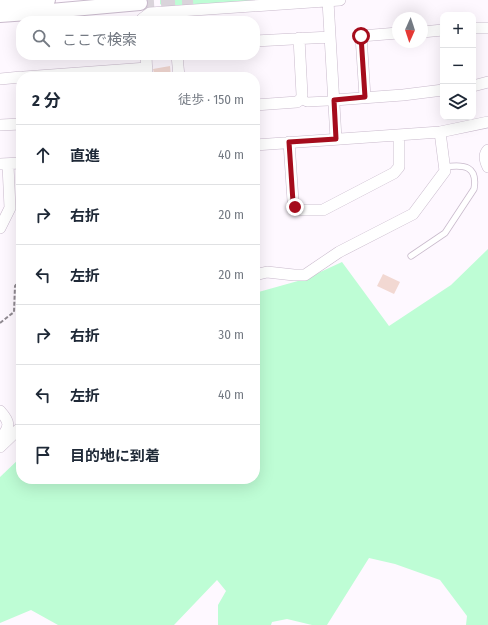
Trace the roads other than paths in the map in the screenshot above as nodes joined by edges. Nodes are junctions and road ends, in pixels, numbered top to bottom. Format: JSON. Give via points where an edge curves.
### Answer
{"nodes":[{"id":1,"x":48,"y":0,"type":"edge"},
{"id":2,"x":340,"y":0,"type":"edge"},
{"id":3,"x":328,"y":1,"type":"edge"},
{"id":4,"x":0,"y":3,"type":"edge"},
{"id":5,"x":140,"y":3,"type":"dead end"},
{"id":6,"x":0,"y":15,"type":"edge"},
{"id":7,"x":146,"y":16,"type":"edge"},
{"id":8,"x":476,"y":28,"type":"edge"},
{"id":9,"x":488,"y":28,"type":"edge"},
{"id":10,"x":440,"y":30,"type":"edge"},
{"id":11,"x":428,"y":31,"type":"edge"},
{"id":12,"x":392,"y":33,"type":"edge"},
{"id":13,"x":330,"y":37,"type":"junction"},
{"id":14,"x":299,"y":38,"type":"junction"},
{"id":15,"x":260,"y":41,"type":"edge"},
{"id":16,"x":146,"y":60,"type":"edge"},
{"id":17,"x":177,"y":60,"type":"edge"},
{"id":18,"x":147,"y":72,"type":"edge"},
{"id":19,"x":179,"y":72,"type":"edge"},
{"id":20,"x":16,"y":77,"type":"edge"},
{"id":21,"x":0,"y":79,"type":"edge"},
{"id":22,"x":488,"y":82,"type":"edge"},
{"id":23,"x":476,"y":85,"type":"edge"},
{"id":24,"x":440,"y":90,"type":"edge"},
{"id":25,"x":365,"y":97,"type":"junction"},
{"id":26,"x":301,"y":99,"type":"junction"},
{"id":27,"x":334,"y":100,"type":"junction"},
{"id":28,"x":260,"y":105,"type":"edge"},
{"id":29,"x":488,"y":122,"type":"edge"},
{"id":30,"x":16,"y":124,"type":"edge"},
{"id":31,"x":0,"y":125,"type":"edge"},
{"id":32,"x":440,"y":132,"type":"junction"},
{"id":33,"x":398,"y":136,"type":"junction"},
{"id":34,"x":336,"y":139,"type":"junction"},
{"id":35,"x":289,"y":142,"type":"junction"},
{"id":36,"x":260,"y":145,"type":"edge"},
{"id":37,"x":488,"y":150,"type":"edge"},
{"id":38,"x":4,"y":164,"type":"edge"},
{"id":39,"x":16,"y":164,"type":"edge"},
{"id":40,"x":445,"y":167,"type":"junction"},
{"id":41,"x":488,"y":167,"type":"edge"},
{"id":42,"x":5,"y":209,"type":"edge"},
{"id":43,"x":0,"y":228,"type":"edge"},
{"id":44,"x":411,"y":256,"type":"dead end"},
{"id":45,"x":260,"y":274,"type":"edge"},
{"id":46,"x":0,"y":411,"type":"edge"},
{"id":47,"x":16,"y":432,"type":"edge"},
{"id":48,"x":0,"y":438,"type":"edge"},
{"id":49,"x":0,"y":447,"type":"edge"}],
"edges":[{"from":1,"to":4,"type":"street"},
{"from":2,"to":3,"type":"street"},
{"from":3,"to":7,"type":"street","via":[[150,13]]},
{"from":3,"to":13,"type":"street"},
{"from":5,"to":6,"type":"street"},
{"from":8,"to":9,"type":"street"},
{"from":10,"to":11,"type":"street"},
{"from":12,"to":25,"type":"street","via":[[361,36]]},
{"from":13,"to":14,"type":"street"},
{"from":13,"to":27,"type":"street"},
{"from":14,"to":15,"type":"street"},
{"from":14,"to":26,"type":"street"},
{"from":16,"to":18,"type":"street"},
{"from":17,"to":19,"type":"street"},
{"from":20,"to":21,"type":"street"},
{"from":22,"to":23,"type":"street"},
{"from":24,"to":25,"type":"street"},
{"from":25,"to":27,"type":"street"},
{"from":26,"to":27,"type":"street","via":[[307,102]]},
{"from":26,"to":28,"type":"street","via":[[297,102]]},
{"from":27,"to":34,"type":"street"},
{"from":29,"to":32,"type":"street"},
{"from":30,"to":31,"type":"street"},
{"from":32,"to":33,"type":"street"},
{"from":32,"to":40,"type":"street"},
{"from":33,"to":34,"type":"street"},
{"from":33,"to":35,"type":"street","via":[[399,167],[394,173],[323,210],[301,210],[295,207]]},
{"from":34,"to":35,"type":"street"},
{"from":35,"to":36,"type":"street"},
{"from":37,"to":41,"type":"street","via":[[485,153]]},
{"from":38,"to":39,"type":"street"},
{"from":38,"to":42,"type":"street"},
{"from":40,"to":44,"type":"lane","via":[[455,165],[471,169],[474,174],[474,189],[445,233]]},
{"from":40,"to":45,"type":"street","via":[[445,171],[413,214],[339,252],[305,275]]},
{"from":42,"to":43,"type":"street"},
{"from":46,"to":48,"type":"street","via":[[7,418],[8,426]]},
{"from":47,"to":49,"type":"street"}]}
